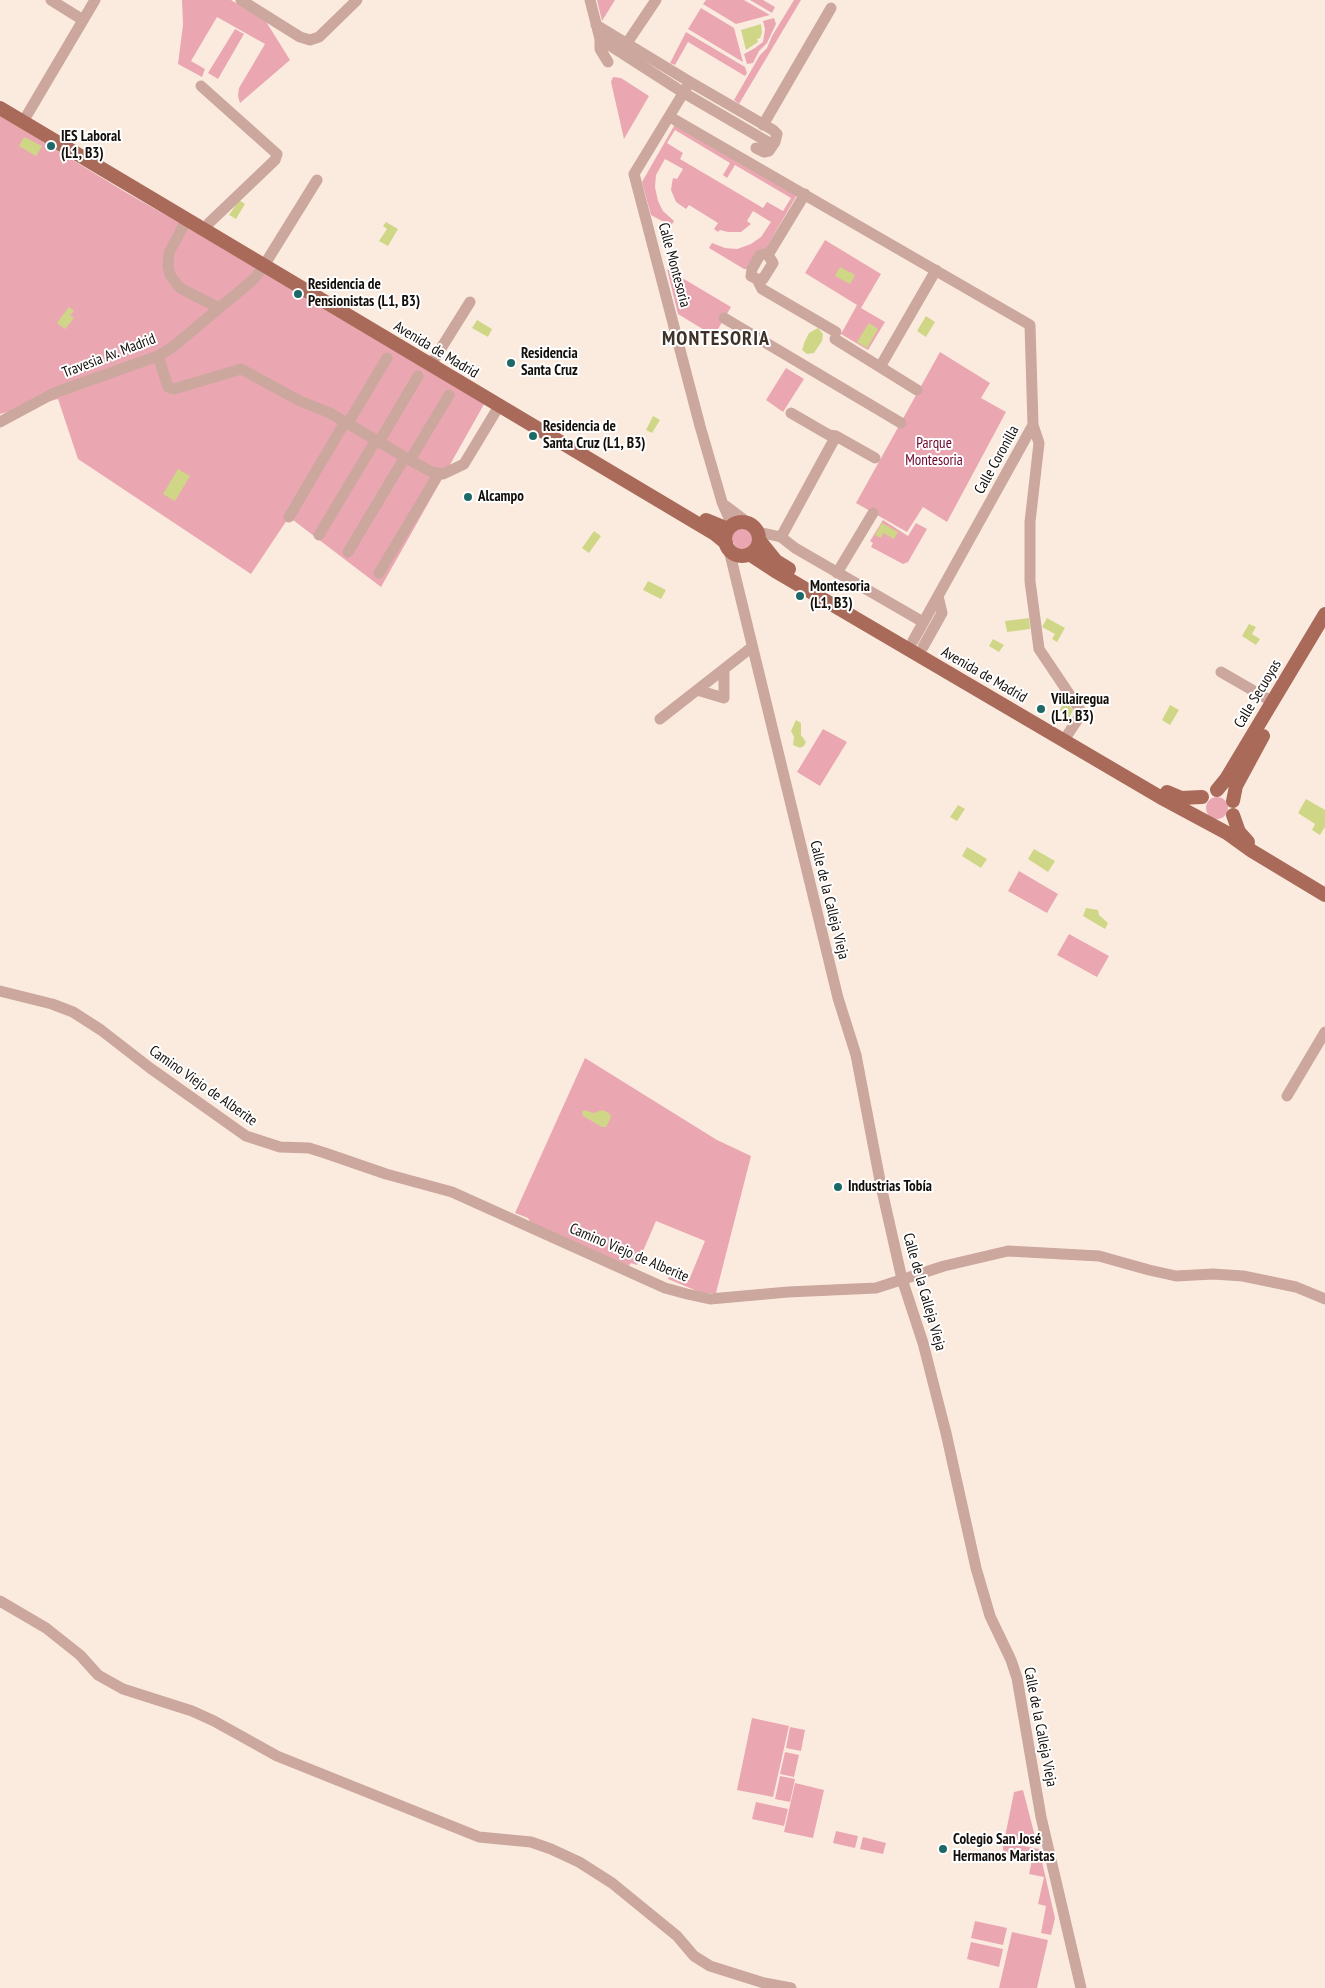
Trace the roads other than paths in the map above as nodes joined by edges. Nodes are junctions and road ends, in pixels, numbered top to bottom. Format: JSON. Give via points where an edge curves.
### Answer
{"nodes":[{"id":1,"x":51,"y":0,"type":"edge"},
{"id":2,"x":95,"y":0,"type":"edge"},
{"id":3,"x":241,"y":0,"type":"edge"},
{"id":4,"x":357,"y":0,"type":"edge"},
{"id":5,"x":590,"y":0,"type":"edge"},
{"id":6,"x":656,"y":0,"type":"edge"},
{"id":7,"x":831,"y":8,"type":"dead end"},
{"id":8,"x":83,"y":20,"type":"junction"},
{"id":9,"x":596,"y":25,"type":"junction"},
{"id":10,"x":600,"y":39,"type":"junction"},
{"id":11,"x":627,"y":43,"type":"junction"},
{"id":12,"x":608,"y":62,"type":"dead end"},
{"id":13,"x":690,"y":82,"type":"junction"},
{"id":14,"x":201,"y":86,"type":"dead end"},
{"id":15,"x":681,"y":98,"type":"junction"},
{"id":16,"x":0,"y":99,"type":"edge"},
{"id":17,"x":0,"y":108,"type":"edge"},
{"id":18,"x":27,"y":115,"type":"junction"},
{"id":19,"x":670,"y":117,"type":"junction"},
{"id":20,"x":763,"y":125,"type":"junction"},
{"id":21,"x":774,"y":145,"type":"junction"},
{"id":22,"x":756,"y":148,"type":"dead end"},
{"id":23,"x":317,"y":180,"type":"dead end"},
{"id":24,"x":805,"y":194,"type":"junction"},
{"id":25,"x":186,"y":219,"type":"junction"},
{"id":26,"x":209,"y":223,"type":"junction"},
{"id":27,"x":266,"y":262,"type":"junction"},
{"id":28,"x":936,"y":270,"type":"junction"},
{"id":29,"x":470,"y":302,"type":"dead end"},
{"id":30,"x":219,"y":308,"type":"junction"},
{"id":31,"x":724,"y":318,"type":"dead end"},
{"id":32,"x":158,"y":356,"type":"junction"},
{"id":33,"x":387,"y":358,"type":"dead end"},
{"id":34,"x":435,"y":358,"type":"junction"},
{"id":35,"x":880,"y":367,"type":"junction"},
{"id":36,"x":418,"y":376,"type":"dead end"},
{"id":37,"x":917,"y":390,"type":"dead end"},
{"id":38,"x":450,"y":395,"type":"dead end"},
{"id":39,"x":499,"y":406,"type":"junction"},
{"id":40,"x":791,"y":413,"type":"dead end"},
{"id":41,"x":0,"y":422,"type":"edge"},
{"id":42,"x":347,"y":423,"type":"junction"},
{"id":43,"x":901,"y":423,"type":"dead end"},
{"id":44,"x":1033,"y":425,"type":"junction"},
{"id":45,"x":836,"y":436,"type":"junction"},
{"id":46,"x":378,"y":441,"type":"junction"},
{"id":47,"x":875,"y":458,"type":"dead end"},
{"id":48,"x":408,"y":459,"type":"junction"},
{"id":49,"x":439,"y":473,"type":"junction"},
{"id":50,"x":722,"y":502,"type":"junction"},
{"id":51,"x":873,"y":512,"type":"dead end"},
{"id":52,"x":289,"y":516,"type":"dead end"},
{"id":53,"x":702,"y":518,"type":"junction"},
{"id":54,"x":747,"y":522,"type":"junction"},
{"id":55,"x":730,"y":527,"type":"junction"},
{"id":56,"x":319,"y":534,"type":"dead end"},
{"id":57,"x":758,"y":536,"type":"junction"},
{"id":58,"x":781,"y":536,"type":"junction"},
{"id":59,"x":736,"y":551,"type":"junction"},
{"id":60,"x":348,"y":552,"type":"dead end"},
{"id":61,"x":379,"y":573,"type":"dead end"},
{"id":62,"x":837,"y":573,"type":"junction"},
{"id":63,"x":938,"y":596,"type":"junction"},
{"id":64,"x":1325,"y":614,"type":"edge"},
{"id":65,"x":923,"y":622,"type":"junction"},
{"id":66,"x":1325,"y":628,"type":"edge"},
{"id":67,"x":918,"y":644,"type":"junction"},
{"id":68,"x":752,"y":648,"type":"junction"},
{"id":69,"x":724,"y":669,"type":"junction"},
{"id":70,"x":1221,"y":672,"type":"dead end"},
{"id":71,"x":697,"y":690,"type":"junction"},
{"id":72,"x":1273,"y":702,"type":"junction"},
{"id":73,"x":660,"y":719,"type":"dead end"},
{"id":74,"x":1068,"y":734,"type":"junction"},
{"id":75,"x":1217,"y":790,"type":"junction"},
{"id":76,"x":1202,"y":797,"type":"junction"},
{"id":77,"x":1233,"y":801,"type":"junction"},
{"id":78,"x":1232,"y":815,"type":"junction"},
{"id":79,"x":1208,"y":822,"type":"junction"},
{"id":80,"x":1325,"y":886,"type":"edge"},
{"id":81,"x":1325,"y":895,"type":"edge"},
{"id":82,"x":0,"y":991,"type":"edge"},
{"id":83,"x":1325,"y":1032,"type":"edge"},
{"id":84,"x":1287,"y":1096,"type":"dead end"},
{"id":85,"x":902,"y":1280,"type":"junction"},
{"id":86,"x":1325,"y":1299,"type":"edge"},
{"id":87,"x":0,"y":1601,"type":"edge"},
{"id":88,"x":791,"y":1988,"type":"edge"},
{"id":89,"x":1081,"y":1988,"type":"edge"}],
"edges":[{"from":1,"to":8,"type":"street"},
{"from":2,"to":8,"type":"street"},
{"from":3,"to":4,"type":"street","via":[[310,40],[319,38]]},
{"from":5,"to":9,"type":"street"},
{"from":6,"to":11,"type":"street"},
{"from":7,"to":20,"type":"street"},
{"from":8,"to":18,"type":"street"},
{"from":9,"to":10,"type":"street"},
{"from":9,"to":11,"type":"street"},
{"from":10,"to":12,"type":"street","via":[[600,49]]},
{"from":10,"to":15,"type":"street"},
{"from":11,"to":13,"type":"street"},
{"from":13,"to":15,"type":"street","name":"Calle Montesoria"},
{"from":13,"to":20,"type":"street"},
{"from":14,"to":26,"type":"street","via":[[276,154],[275,160]]},
{"from":15,"to":19,"type":"street","name":"Calle Montesoria"},
{"from":15,"to":21,"type":"street"},
{"from":16,"to":18,"type":"main road","name":"Avenida de Madrid"},
{"from":17,"to":25,"type":"main road","name":"Avenida de Madrid"},
{"from":18,"to":26,"type":"main road","name":"Avenida de Madrid"},
{"from":19,"to":24,"type":"street"},
{"from":19,"to":50,"type":"street","name":"Calle Montesoria","via":[[634,174]]},
{"from":20,"to":21,"type":"street","via":[[777,134]]},
{"from":21,"to":22,"type":"street","via":[[764,152]]},
{"from":23,"to":27,"type":"street","name":"Travesia Av. Madrid"},
{"from":24,"to":28,"type":"street"},
{"from":24,"to":35,"type":"street","via":[[768,256],[760,255],[752,276],[762,289]]},
{"from":25,"to":27,"type":"main road","name":"Avenida de Madrid"},
{"from":25,"to":30,"type":"street","via":[[169,253],[170,275],[180,288]]},
{"from":26,"to":27,"type":"main road","name":"Avenida de Madrid"},
{"from":27,"to":30,"type":"street","name":"Travesia Av. Madrid","via":[[254,279]]},
{"from":27,"to":34,"type":"main road","name":"Avenida de Madrid"},
{"from":27,"to":39,"type":"main road","name":"Avenida de Madrid"},
{"from":28,"to":35,"type":"street"},
{"from":28,"to":44,"type":"street","name":"Calle Coronilla","via":[[1030,325]]},
{"from":29,"to":34,"type":"street"},
{"from":30,"to":32,"type":"street","name":"Travesia Av. Madrid"},
{"from":31,"to":43,"type":"street"},
{"from":32,"to":41,"type":"street","name":"Travesia Av. Madrid","via":[[54,393]]},
{"from":32,"to":42,"type":"street","via":[[168,387],[174,389],[241,369]]},
{"from":33,"to":42,"type":"street"},
{"from":34,"to":53,"type":"main road","name":"Avenida de Madrid"},
{"from":35,"to":37,"type":"street"},
{"from":36,"to":46,"type":"street"},
{"from":38,"to":48,"type":"street"},
{"from":39,"to":49,"type":"street","via":[[464,464]]},
{"from":39,"to":59,"type":"main road","name":"Avenida de Madrid","via":[[715,534]]},
{"from":40,"to":45,"type":"street"},
{"from":42,"to":46,"type":"street"},
{"from":42,"to":52,"type":"street"},
{"from":44,"to":63,"type":"street","name":"Calle Coronilla"},
{"from":44,"to":74,"type":"street","via":[[1039,443],[1030,522],[1030,581],[1039,649],[1082,713]]},
{"from":45,"to":47,"type":"street"},
{"from":45,"to":58,"type":"street"},
{"from":46,"to":48,"type":"street"},
{"from":46,"to":56,"type":"street"},
{"from":48,"to":49,"type":"street"},
{"from":48,"to":60,"type":"street"},
{"from":49,"to":61,"type":"street"},
{"from":50,"to":53,"type":"street","via":[[718,517]]},
{"from":50,"to":54,"type":"street"},
{"from":50,"to":55,"type":"street","name":"Calle Montesoria"},
{"from":51,"to":62,"type":"street"},
{"from":53,"to":55,"type":"main road","name":"Avenida de Madrid","via":[[715,525]]},
{"from":54,"to":55,"type":"main road"},
{"from":54,"to":57,"type":"main road"},
{"from":55,"to":59,"type":"main road","via":[[726,533]]},
{"from":57,"to":58,"type":"street"},
{"from":57,"to":59,"type":"main road","via":[[757,546]]},
{"from":57,"to":67,"type":"main road","name":"Avenida de Madrid","via":[[770,554],[784,566]]},
{"from":58,"to":62,"type":"street"},
{"from":59,"to":68,"type":"street","name":"Calle de la Calleja Vieja","via":[[734,574]]},
{"from":59,"to":79,"type":"main road","name":"Avenida de Madrid"},
{"from":62,"to":65,"type":"street"},
{"from":63,"to":65,"type":"street","name":"Calle Coronilla"},
{"from":63,"to":67,"type":"street","via":[[942,613]]},
{"from":64,"to":72,"type":"main road","name":"Calle Secuoyas"},
{"from":65,"to":67,"type":"street","name":"Calle Coronilla"},
{"from":66,"to":77,"type":"main road","name":"Calle Secuoyas","via":[[1242,772]]},
{"from":67,"to":74,"type":"main road","name":"Avenida de Madrid"},
{"from":68,"to":69,"type":"street"},
{"from":68,"to":85,"type":"street","name":"Calle de la Calleja Vieja","via":[[838,998],[856,1055]]},
{"from":69,"to":71,"type":"street"},
{"from":69,"to":71,"type":"street","via":[[724,698]]},
{"from":70,"to":72,"type":"street"},
{"from":71,"to":73,"type":"street"},
{"from":72,"to":75,"type":"main road","name":"Calle Secuoyas"},
{"from":74,"to":76,"type":"main road","name":"Avenida de Madrid","via":[[1176,797]]},
{"from":75,"to":76,"type":"main road"},
{"from":75,"to":77,"type":"main road","via":[[1227,793]]},
{"from":76,"to":79,"type":"main road","via":[[1199,809]]},
{"from":77,"to":78,"type":"main road"},
{"from":78,"to":79,"type":"main road","via":[[1222,825]]},
{"from":78,"to":80,"type":"main road","via":[[1246,840]]},
{"from":79,"to":81,"type":"main road","name":"Avenida de Madrid"},
{"from":82,"to":85,"type":"street","name":"Camino Viejo de Alberite","via":[[73,1012],[246,1136],[280,1147],[317,1150],[452,1192],[665,1288],[710,1299],[876,1288]]},
{"from":83,"to":84,"type":"street"},
{"from":85,"to":86,"type":"street","name":"Camino Viejo de Alberite","via":[[1008,1251],[1099,1256],[1176,1276],[1243,1276],[1296,1287]]},
{"from":85,"to":89,"type":"street","name":"Calle de la Calleja Vieja","via":[[923,1343],[976,1568],[990,1616],[1017,1678],[1041,1817]]},
{"from":87,"to":88,"type":"street","via":[[46,1628],[80,1655],[98,1675],[123,1689],[192,1711],[278,1756],[479,1837],[531,1842],[551,1849],[612,1883],[677,1936],[694,1956],[710,1966]]}]}
